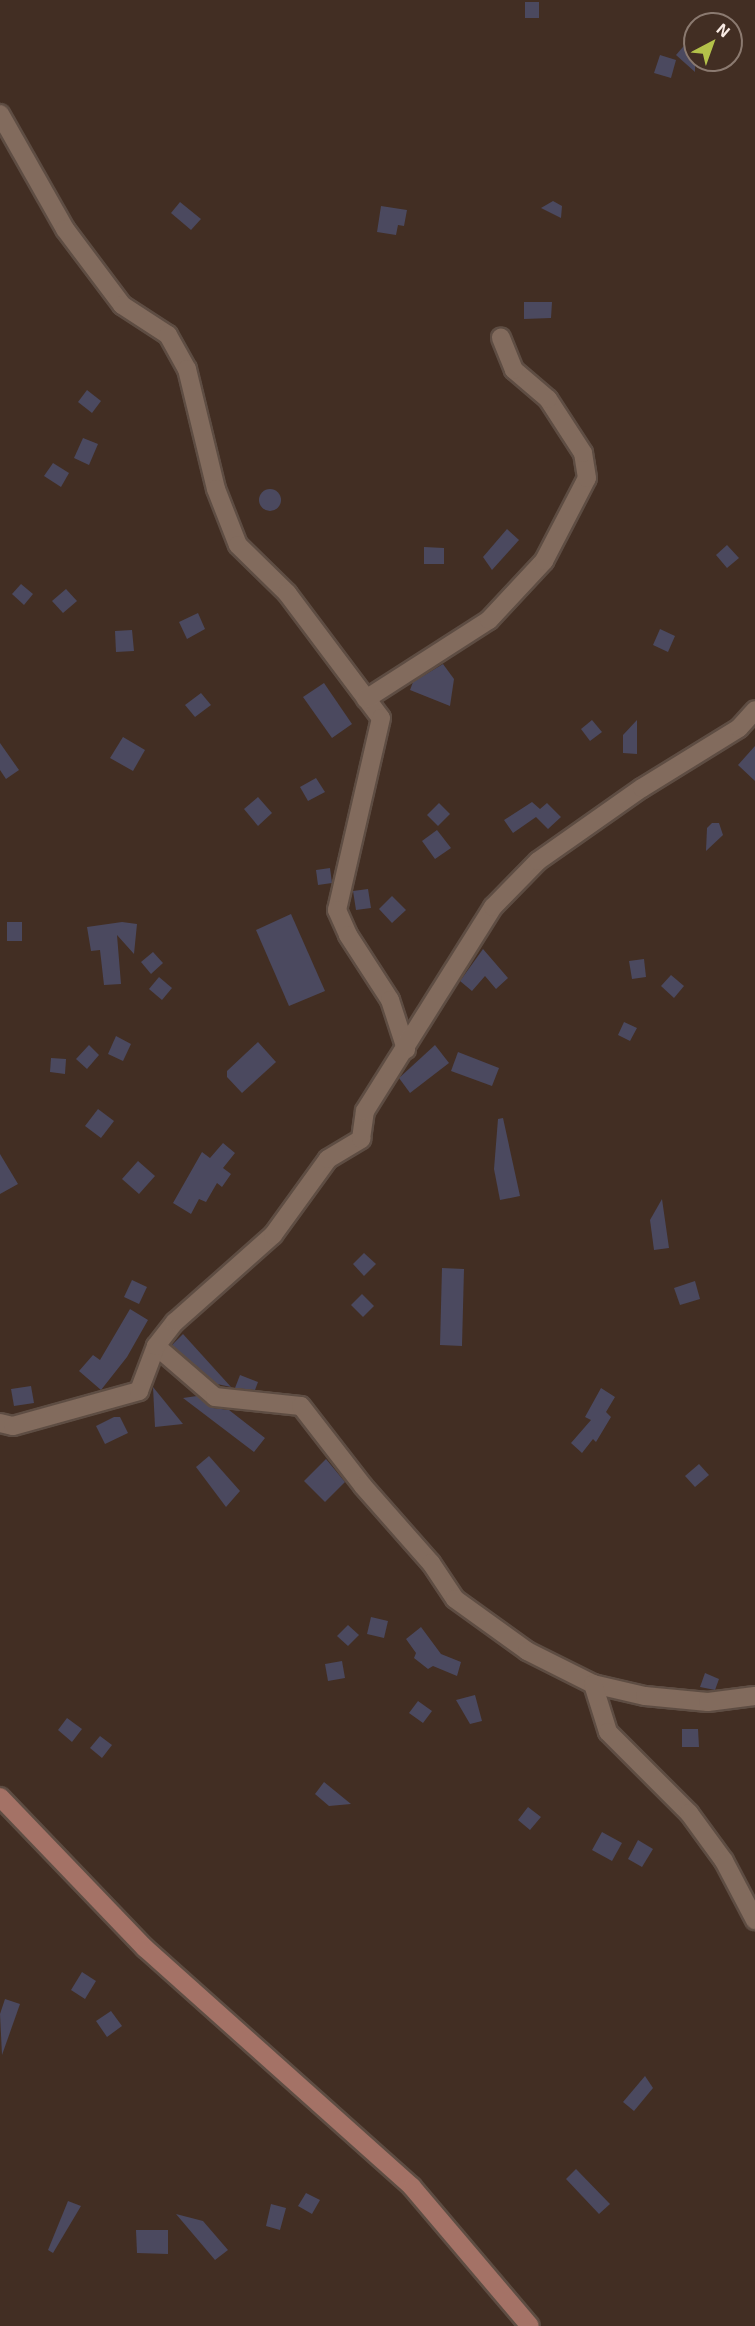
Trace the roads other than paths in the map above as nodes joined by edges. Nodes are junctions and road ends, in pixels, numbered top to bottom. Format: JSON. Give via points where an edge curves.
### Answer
{"nodes":[{"id":1,"x":0,"y":114,"type":"edge"},
{"id":2,"x":501,"y":338,"type":"dead end"},
{"id":3,"x":366,"y":699,"type":"junction"},
{"id":4,"x":755,"y":710,"type":"edge"},
{"id":5,"x":405,"y":1050,"type":"junction"},
{"id":6,"x":156,"y":1346,"type":"junction"},
{"id":7,"x":0,"y":1424,"type":"edge"},
{"id":8,"x":593,"y":1684,"type":"junction"},
{"id":9,"x":755,"y":1696,"type":"edge"},
{"id":10,"x":0,"y":1797,"type":"edge"},
{"id":11,"x":755,"y":1920,"type":"edge"},
{"id":12,"x":530,"y":2326,"type":"edge"}],
"edges":[{"from":1,"to":3,"type":"street","via":[[65,229],[122,305],[168,335],[173,343],[187,369],[216,489],[238,545],[287,593]]},
{"from":2,"to":3,"type":"street","via":[[514,370],[548,399],[583,453],[586,478],[544,561],[489,620]]},
{"from":3,"to":5,"type":"street","via":[[381,718],[337,910],[348,935],[390,1000]]},
{"from":4,"to":5,"type":"street","via":[[739,728],[642,788],[538,861],[493,907]]},
{"from":5,"to":6,"type":"street","via":[[365,1111],[361,1139],[328,1159],[273,1235],[175,1322]]},
{"from":6,"to":7,"type":"street","via":[[139,1391],[13,1426]]},
{"from":6,"to":8,"type":"street","via":[[215,1397],[301,1406],[363,1486],[431,1563],[455,1599],[527,1651]]},
{"from":8,"to":9,"type":"street","via":[[645,1696],[708,1702]]},
{"from":8,"to":11,"type":"street","via":[[608,1732],[689,1813],[724,1861]]},
{"from":10,"to":12,"type":"street","via":[[145,1948],[412,2187]]}]}
